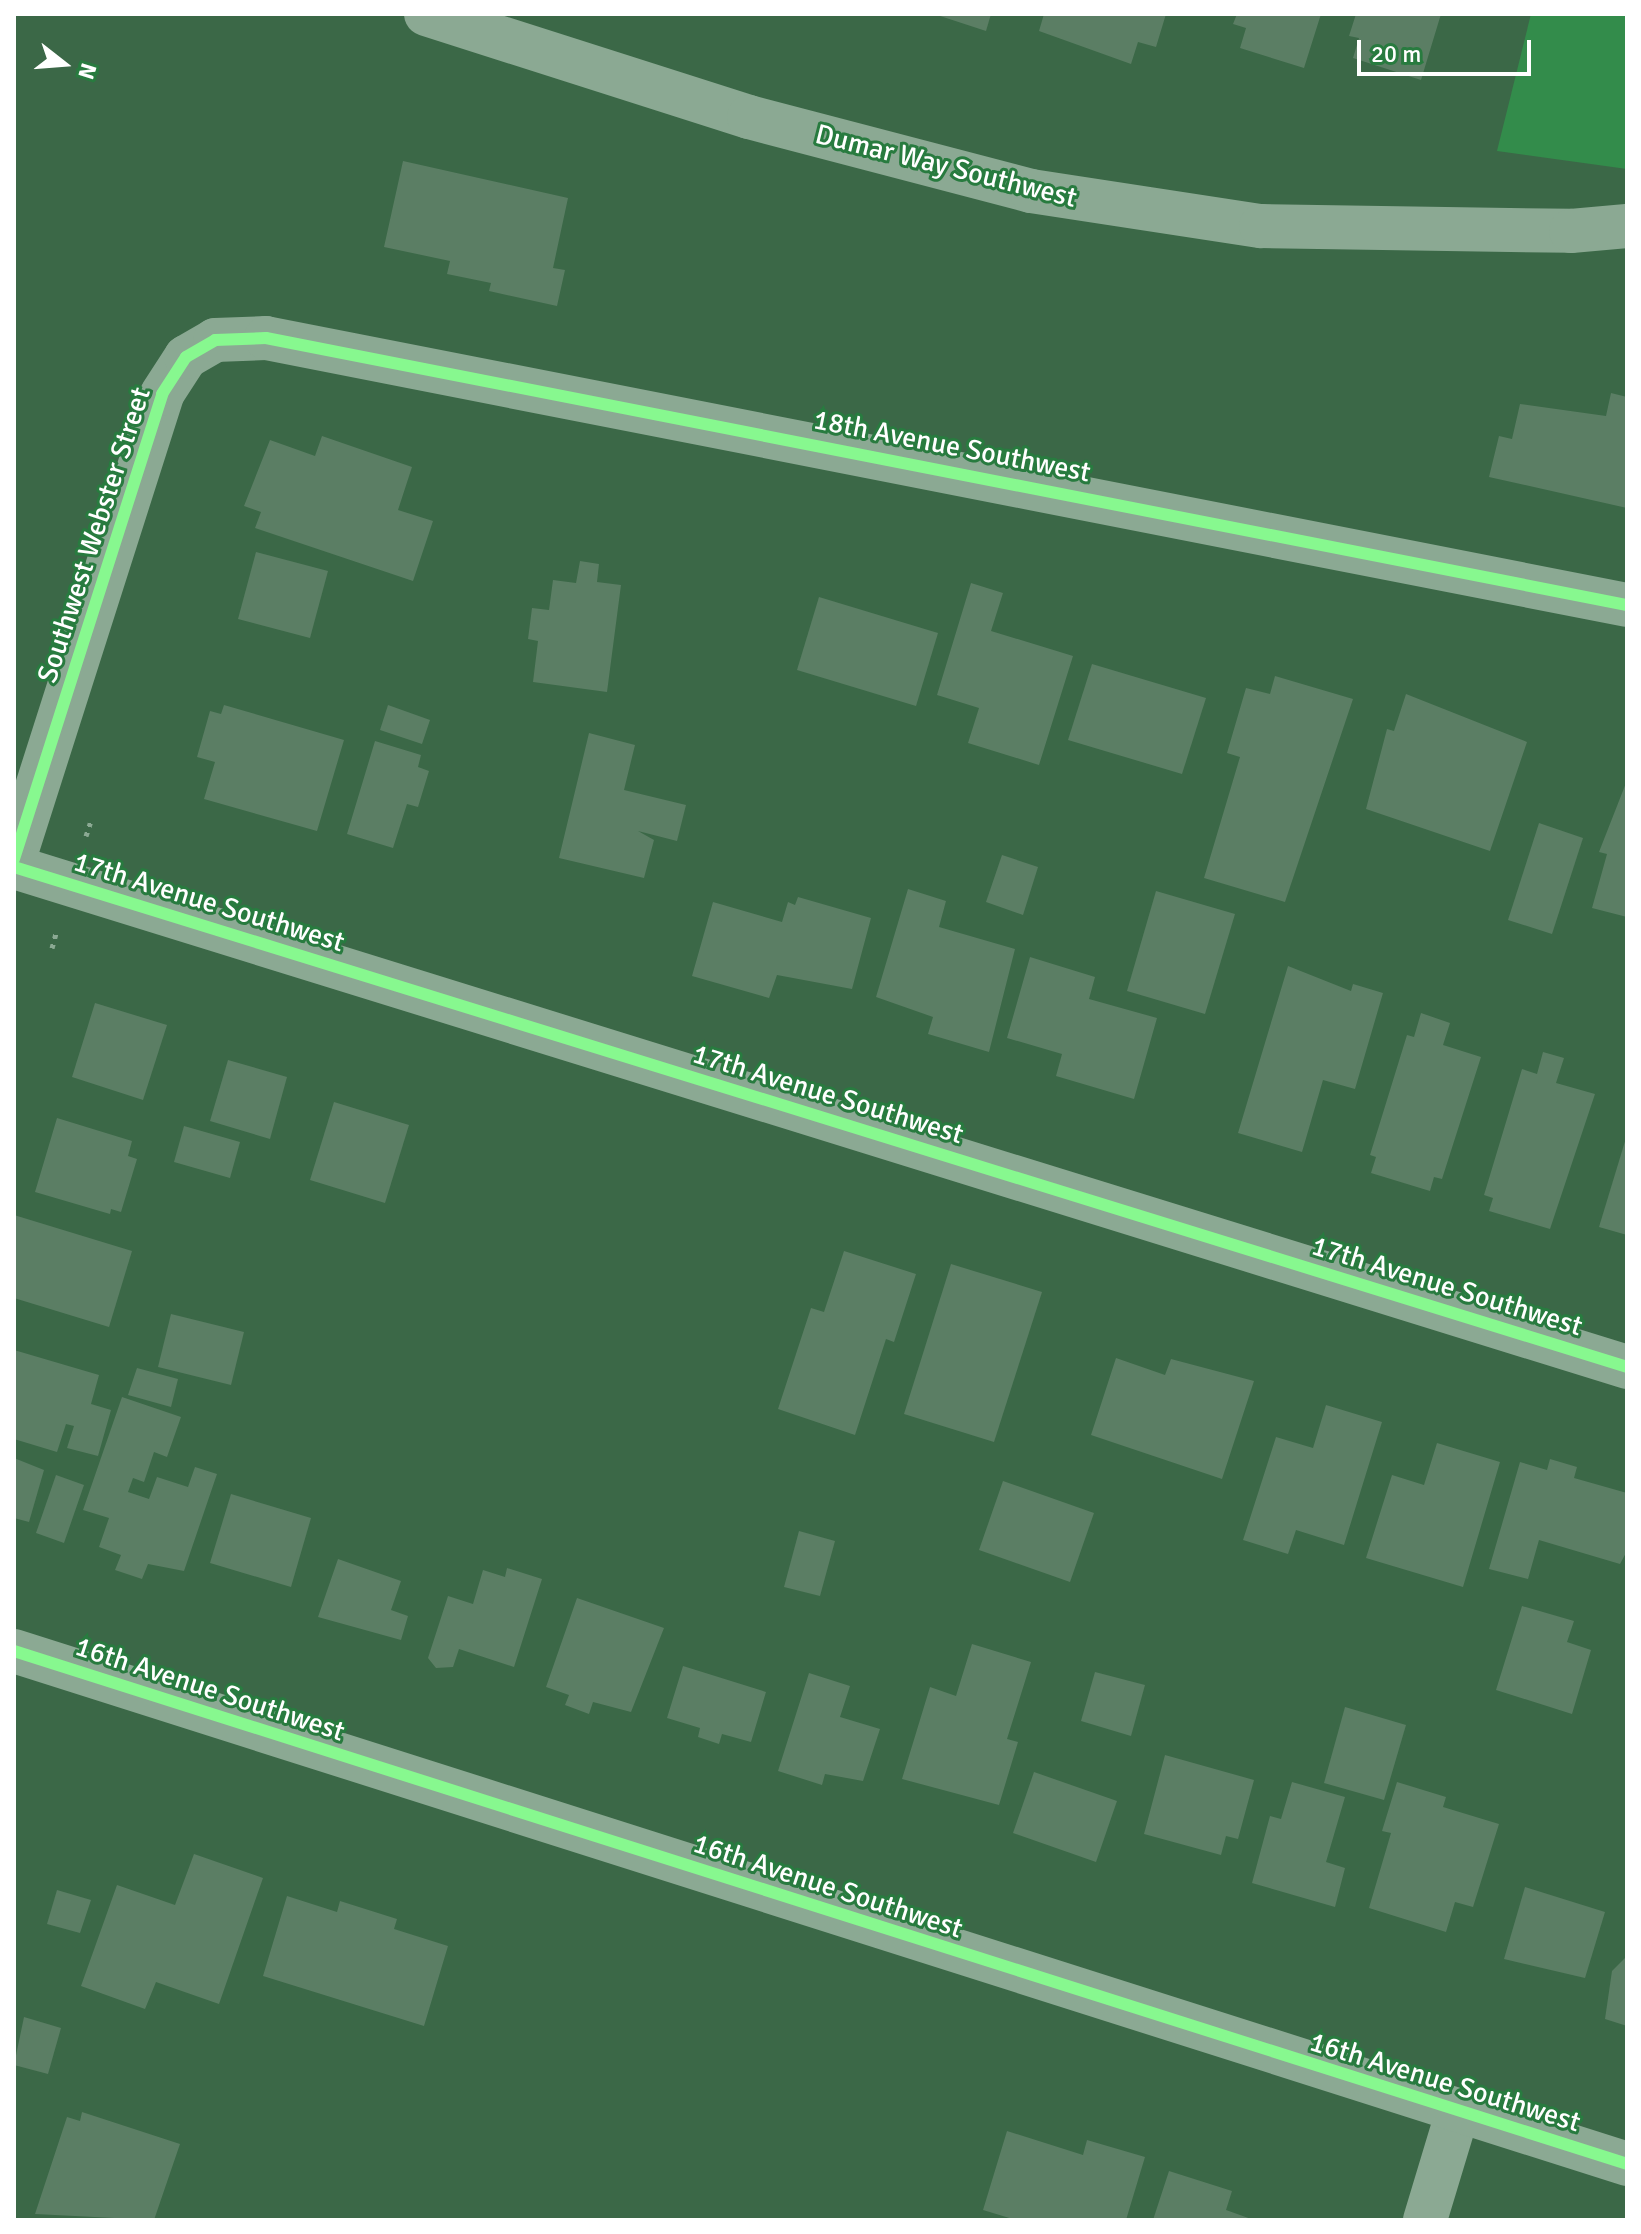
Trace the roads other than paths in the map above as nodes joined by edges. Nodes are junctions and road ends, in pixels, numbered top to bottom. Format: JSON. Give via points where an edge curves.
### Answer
{"nodes":[{"id":1,"x":426,"y":14,"type":"edge"},
{"id":2,"x":1627,"y":226,"type":"edge"},
{"id":3,"x":266,"y":338,"type":"joint"},
{"id":4,"x":1627,"y":605,"type":"edge"},
{"id":5,"x":14,"y":859,"type":"edge"},
{"id":6,"x":14,"y":867,"type":"edge"},
{"id":7,"x":1627,"y":1367,"type":"edge"},
{"id":8,"x":14,"y":1651,"type":"edge"},
{"id":9,"x":1458,"y":2111,"type":"junction"},
{"id":10,"x":1627,"y":2164,"type":"edge"},
{"id":11,"x":1425,"y":2220,"type":"edge"}],
"edges":[{"from":1,"to":2,"type":"street","name":"Dumar Way Southwest","via":[[749,117],[1031,191],[1261,226],[1571,231]]},
{"from":3,"to":4,"type":"street","name":"18th Avenue Southwest"},
{"from":3,"to":5,"type":"street","name":"Southwest Webster Street","via":[[215,340],[186,357],[162,394]]},
{"from":6,"to":7,"type":"street","name":"17th Avenue Southwest"},
{"from":8,"to":9,"type":"street","name":"16th Avenue Southwest"},
{"from":9,"to":10,"type":"street","name":"16th Avenue Southwest"},
{"from":9,"to":11,"type":"street"}]}
